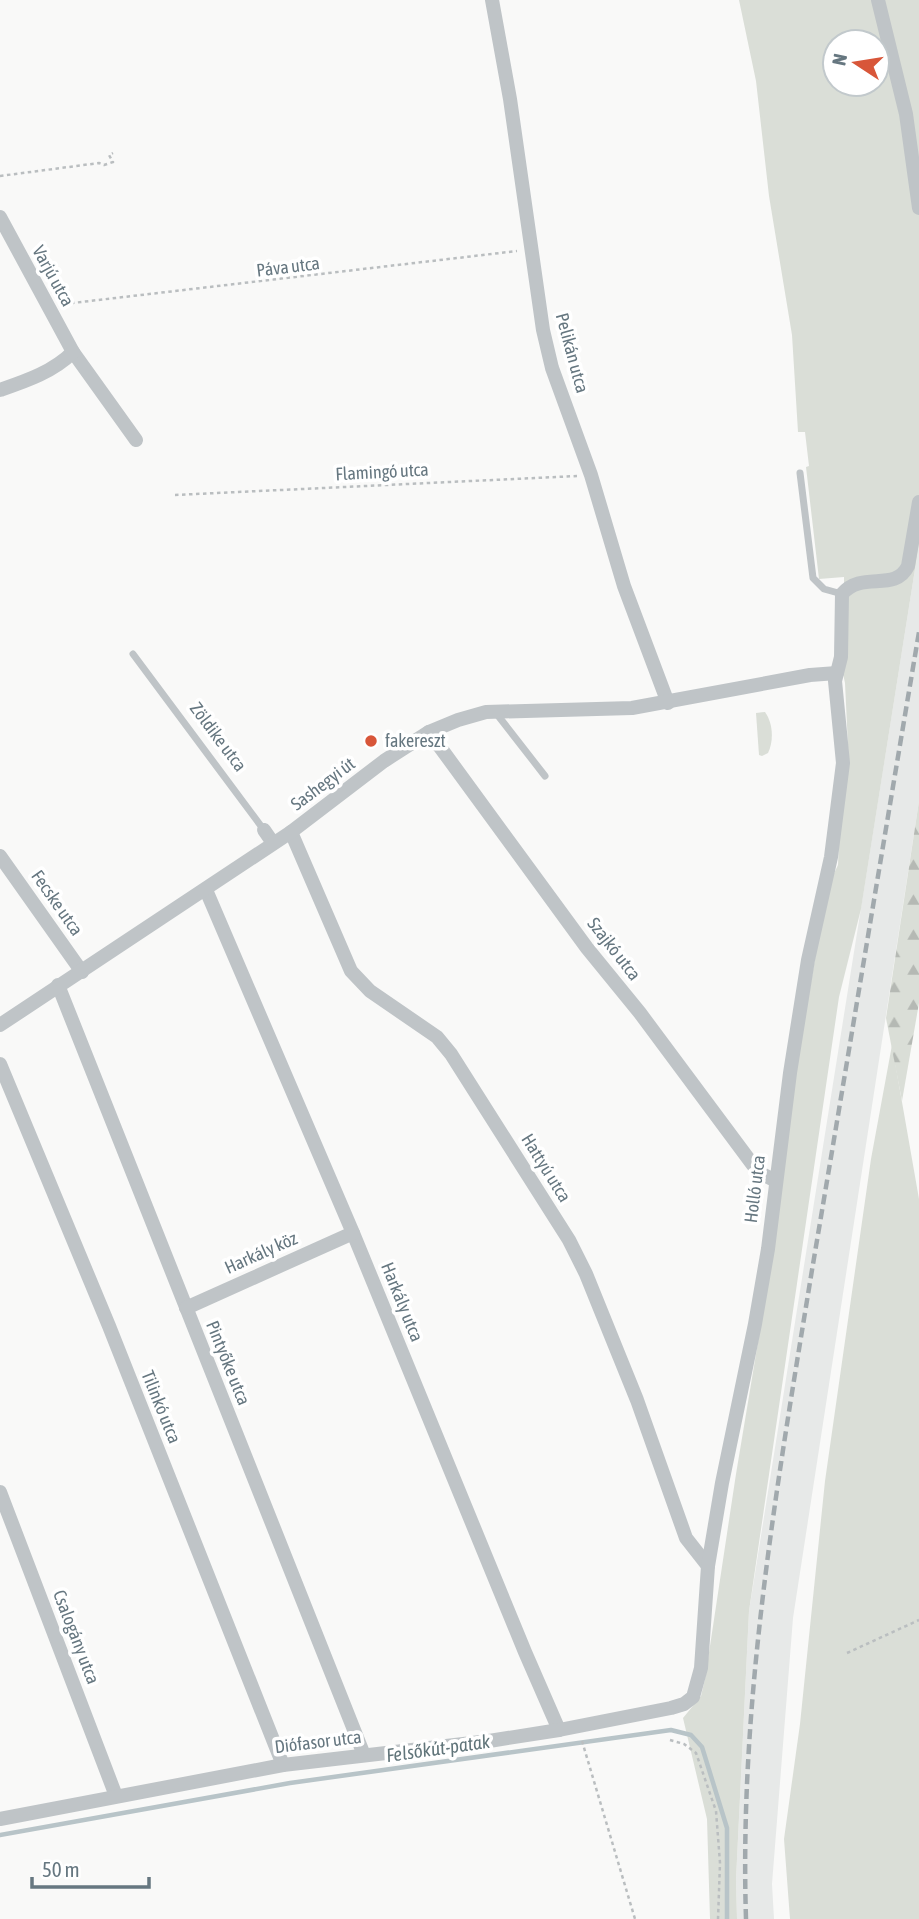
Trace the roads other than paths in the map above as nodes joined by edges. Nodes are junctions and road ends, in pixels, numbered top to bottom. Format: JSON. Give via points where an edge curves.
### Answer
{"nodes":[{"id":1,"x":492,"y":0,"type":"edge"},
{"id":2,"x":878,"y":0,"type":"edge"},
{"id":3,"x":919,"y":208,"type":"edge"},
{"id":4,"x":0,"y":217,"type":"edge"},
{"id":5,"x":73,"y":352,"type":"junction"},
{"id":6,"x":0,"y":390,"type":"edge"},
{"id":7,"x":136,"y":440,"type":"dead end"},
{"id":8,"x":800,"y":472,"type":"dead end"},
{"id":9,"x":919,"y":502,"type":"edge"},
{"id":10,"x":842,"y":594,"type":"junction"},
{"id":11,"x":133,"y":654,"type":"dead end"},
{"id":12,"x":836,"y":673,"type":"junction"},
{"id":13,"x":668,"y":703,"type":"junction"},
{"id":14,"x":495,"y":712,"type":"junction"},
{"id":15,"x":429,"y":732,"type":"junction"},
{"id":16,"x":545,"y":776,"type":"dead end"},
{"id":17,"x":264,"y":830,"type":"joint"},
{"id":18,"x":291,"y":832,"type":"junction"},
{"id":19,"x":273,"y":843,"type":"junction"},
{"id":20,"x":0,"y":856,"type":"edge"},
{"id":21,"x":206,"y":890,"type":"junction"},
{"id":22,"x":82,"y":972,"type":"junction"},
{"id":23,"x":58,"y":985,"type":"junction"},
{"id":24,"x":0,"y":1025,"type":"edge"},
{"id":25,"x":0,"y":1064,"type":"edge"},
{"id":26,"x":776,"y":1181,"type":"junction"},
{"id":27,"x":353,"y":1233,"type":"junction"},
{"id":28,"x":186,"y":1308,"type":"junction"},
{"id":29,"x":0,"y":1492,"type":"edge"},
{"id":30,"x":708,"y":1566,"type":"junction"},
{"id":31,"x":684,"y":1704,"type":"joint"},
{"id":32,"x":559,"y":1730,"type":"junction"},
{"id":33,"x":364,"y":1755,"type":"junction"},
{"id":34,"x":283,"y":1765,"type":"junction"},
{"id":35,"x":117,"y":1796,"type":"junction"},
{"id":36,"x":0,"y":1819,"type":"edge"}],
"edges":[{"from":1,"to":13,"type":"street","name":"Pelikán utca","via":[[552,368]]},
{"from":2,"to":3,"type":"street","via":[[905,114]]},
{"from":4,"to":5,"type":"street","name":"Varjú utca"},
{"from":5,"to":6,"type":"street","via":[[46,372]]},
{"from":5,"to":7,"type":"street","name":"Varjú utca"},
{"from":8,"to":10,"type":"lane","via":[[813,578],[824,589]]},
{"from":9,"to":10,"type":"street","via":[[904,575],[853,584]]},
{"from":10,"to":12,"type":"street","name":"Holló utca","via":[[841,657]]},
{"from":11,"to":17,"type":"lane","name":"Zöldike utca"},
{"from":12,"to":13,"type":"street","name":"Sashegyi út"},
{"from":12,"to":26,"type":"street","name":"Holló utca","via":[[843,763]]},
{"from":13,"to":14,"type":"street","name":"Sashegyi út"},
{"from":14,"to":15,"type":"street","name":"Sashegyi út"},
{"from":14,"to":16,"type":"lane"},
{"from":15,"to":18,"type":"street","name":"Sashegyi út"},
{"from":15,"to":26,"type":"street","name":"Szajkó utca","via":[[753,1165]]},
{"from":17,"to":19,"type":"street","name":"Zöldike utca"},
{"from":18,"to":19,"type":"street","name":"Sashegyi út"},
{"from":18,"to":30,"type":"street","name":"Hattyú utca","via":[[351,971],[370,991],[437,1037],[451,1054],[569,1240],[637,1400],[686,1538]]},
{"from":19,"to":21,"type":"street","name":"Sashegyi út"},
{"from":20,"to":22,"type":"street","name":"Fecske utca"},
{"from":21,"to":22,"type":"street","name":"Sashegyi út"},
{"from":21,"to":27,"type":"street","name":"Harkály utca"},
{"from":22,"to":23,"type":"street","name":"Sashegyi út"},
{"from":23,"to":24,"type":"street","name":"Sashegyi út"},
{"from":23,"to":28,"type":"street","name":"Pintyőke utca"},
{"from":25,"to":34,"type":"street","name":"Tilinkó utca"},
{"from":26,"to":30,"type":"street","name":"Holló utca","via":[[755,1324]]},
{"from":27,"to":28,"type":"street","name":"Harkály köz"},
{"from":27,"to":32,"type":"street","name":"Harkály utca"},
{"from":28,"to":33,"type":"street","name":"Pintyőke utca"},
{"from":29,"to":35,"type":"street","name":"Csalogány utca"},
{"from":30,"to":31,"type":"street","name":"Holló utca","via":[[701,1668],[693,1697]]},
{"from":31,"to":32,"type":"street","name":"Diófasor utca"},
{"from":32,"to":33,"type":"street","name":"Diófasor utca"},
{"from":33,"to":34,"type":"street","name":"Diófasor utca"},
{"from":34,"to":35,"type":"street","name":"Diófasor utca"},
{"from":35,"to":36,"type":"street","name":"Diófasor utca"}]}
